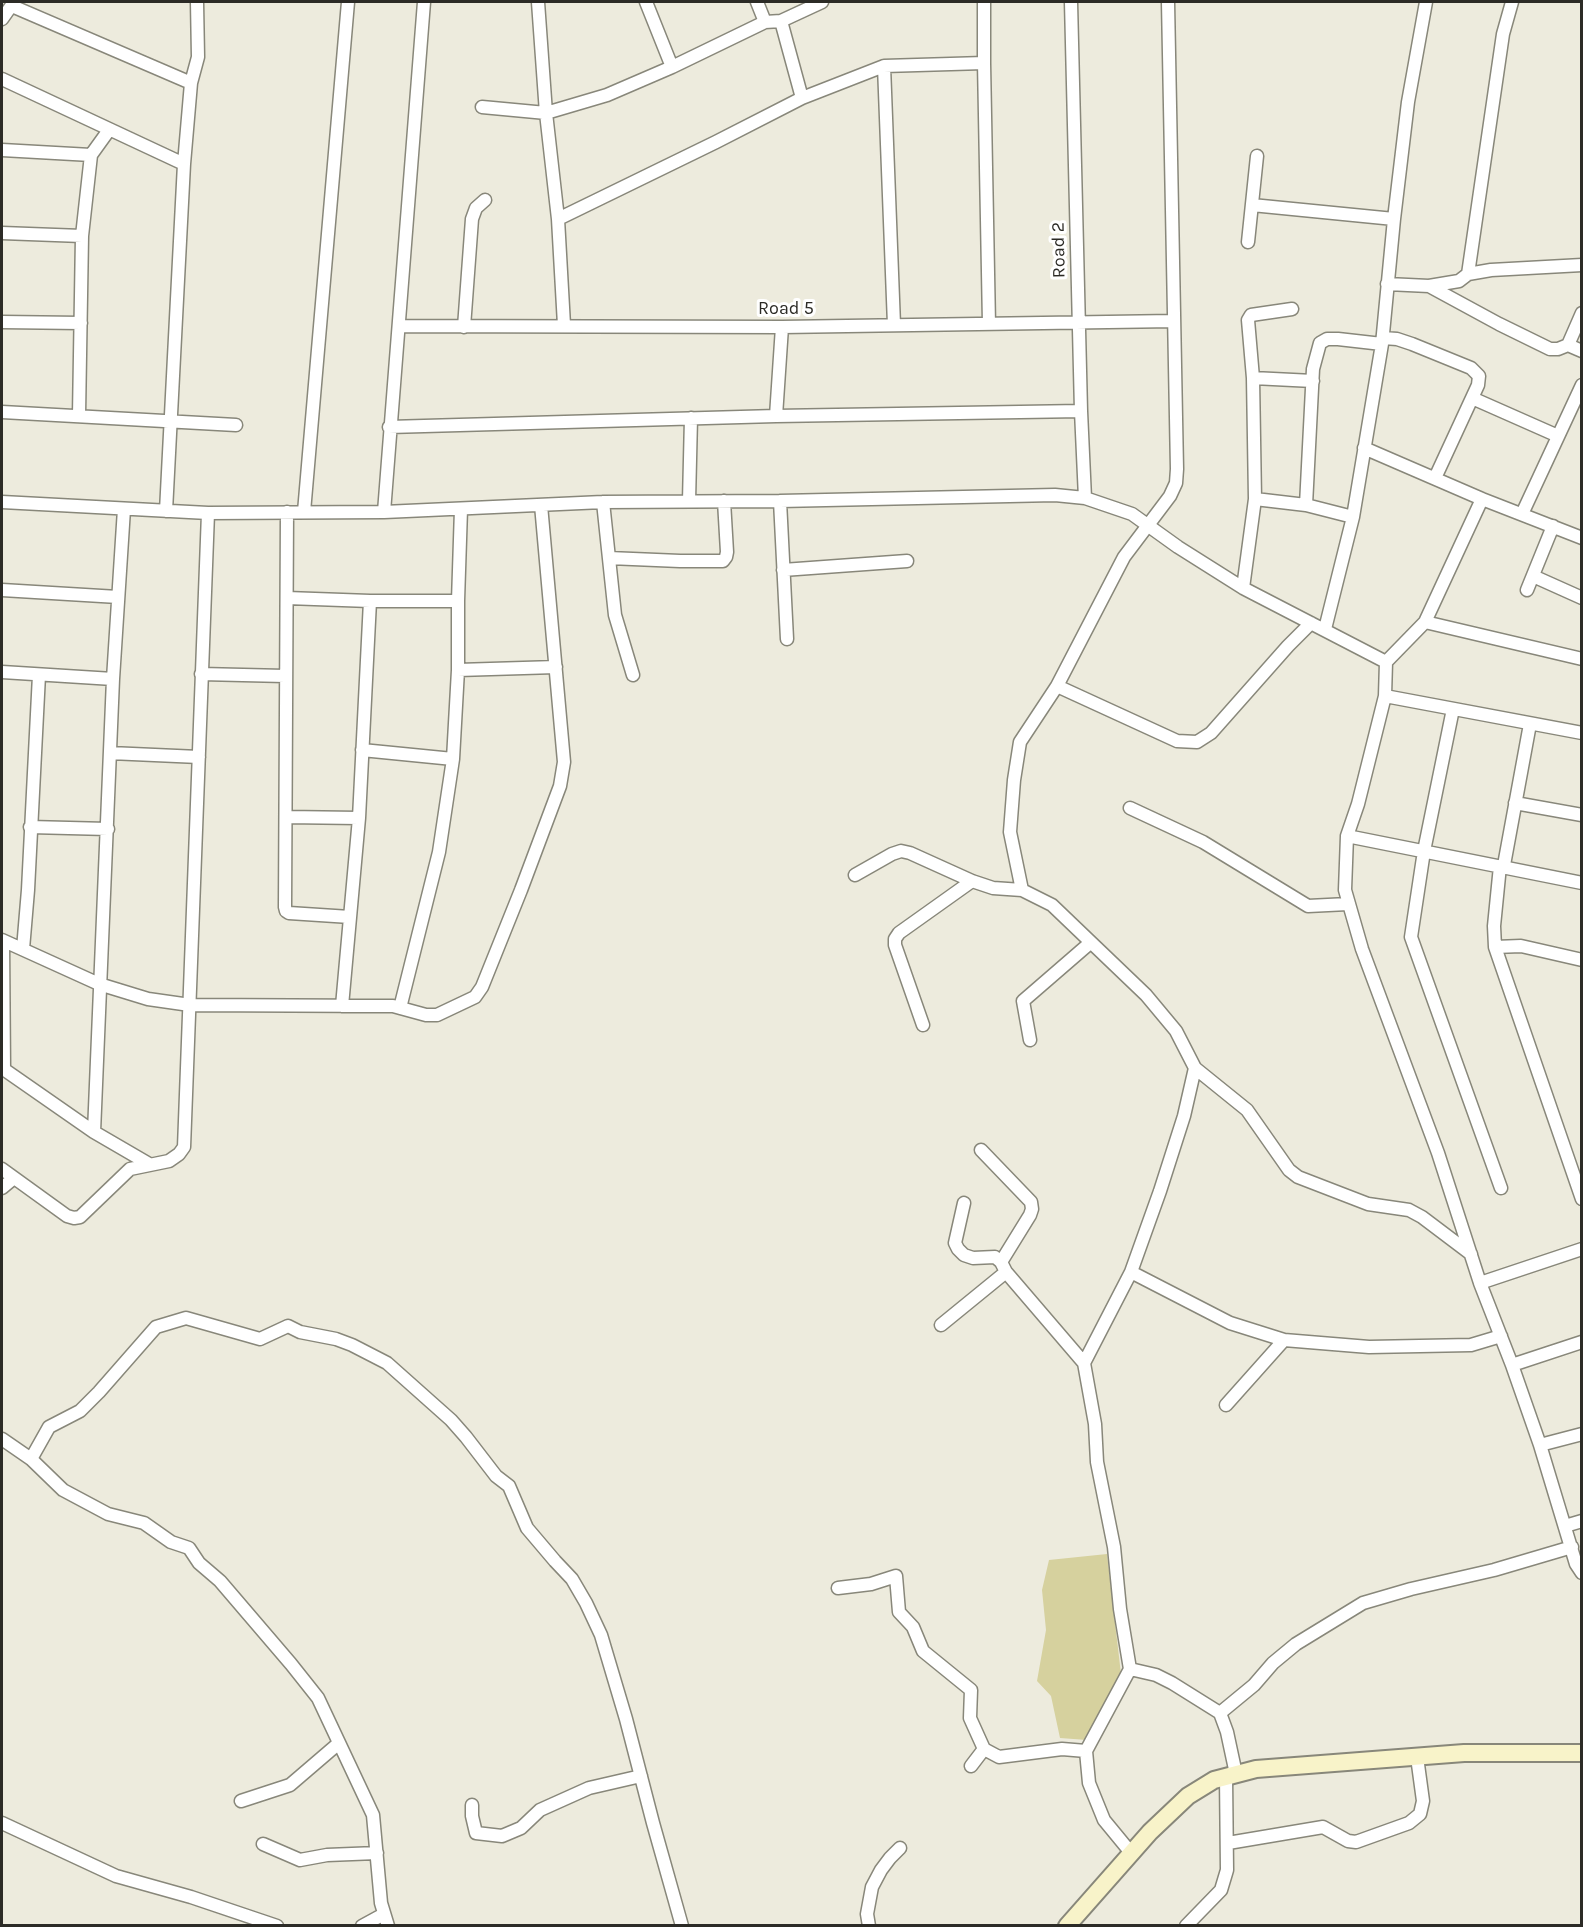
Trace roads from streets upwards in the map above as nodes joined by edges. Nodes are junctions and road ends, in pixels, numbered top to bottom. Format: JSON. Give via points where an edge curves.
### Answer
{"nodes":[{"id":1,"x":197,"y":2,"type":"edge"},
{"id":2,"x":348,"y":2,"type":"edge"},
{"id":3,"x":424,"y":2,"type":"edge"},
{"id":4,"x":538,"y":2,"type":"edge"},
{"id":5,"x":646,"y":2,"type":"edge"},
{"id":6,"x":757,"y":2,"type":"edge"},
{"id":7,"x":822,"y":2,"type":"edge"},
{"id":8,"x":984,"y":2,"type":"edge"},
{"id":9,"x":1071,"y":2,"type":"edge"},
{"id":10,"x":1168,"y":2,"type":"edge"},
{"id":11,"x":1426,"y":2,"type":"edge"},
{"id":12,"x":1512,"y":2,"type":"edge"},
{"id":13,"x":13,"y":4,"type":"edge"},
{"id":14,"x":2,"y":19,"type":"edge"},
{"id":15,"x":781,"y":21,"type":"junction"},
{"id":16,"x":765,"y":22,"type":"junction"},
{"id":17,"x":984,"y":63,"type":"junction"},
{"id":18,"x":884,"y":66,"type":"junction"},
{"id":19,"x":672,"y":67,"type":"junction"},
{"id":20,"x":2,"y":80,"type":"edge"},
{"id":21,"x":191,"y":83,"type":"junction"},
{"id":22,"x":802,"y":98,"type":"junction"},
{"id":23,"x":482,"y":107,"type":"dead end"},
{"id":24,"x":546,"y":112,"type":"junction"},
{"id":25,"x":109,"y":130,"type":"junction"},
{"id":26,"x":2,"y":150,"type":"edge"},
{"id":27,"x":91,"y":155,"type":"junction"},
{"id":28,"x":1257,"y":156,"type":"dead end"},
{"id":29,"x":184,"y":164,"type":"junction"},
{"id":30,"x":484,"y":200,"type":"dead end"},
{"id":31,"x":1252,"y":205,"type":"junction"},
{"id":32,"x":558,"y":219,"type":"junction"},
{"id":33,"x":1394,"y":219,"type":"junction"},
{"id":34,"x":2,"y":233,"type":"edge"},
{"id":35,"x":82,"y":236,"type":"junction"},
{"id":36,"x":1248,"y":242,"type":"dead end"},
{"id":37,"x":1581,"y":265,"type":"edge"},
{"id":38,"x":1468,"y":274,"type":"junction"},
{"id":39,"x":1387,"y":284,"type":"junction"},
{"id":40,"x":1429,"y":286,"type":"junction"},
{"id":41,"x":1292,"y":309,"type":"dead end"},
{"id":42,"x":1581,"y":313,"type":"edge"},
{"id":43,"x":2,"y":321,"type":"edge"},
{"id":44,"x":1173,"y":321,"type":"junction"},
{"id":45,"x":1078,"y":322,"type":"junction"},
{"id":46,"x":81,"y":323,"type":"junction"},
{"id":47,"x":989,"y":324,"type":"junction"},
{"id":48,"x":564,"y":325,"type":"junction"},
{"id":49,"x":894,"y":325,"type":"junction"},
{"id":50,"x":400,"y":326,"type":"junction"},
{"id":51,"x":464,"y":327,"type":"junction"},
{"id":52,"x":782,"y":327,"type":"junction"},
{"id":53,"x":1382,"y":341,"type":"junction"},
{"id":54,"x":1568,"y":345,"type":"junction"},
{"id":55,"x":1581,"y":351,"type":"edge"},
{"id":56,"x":1253,"y":378,"type":"junction"},
{"id":57,"x":1313,"y":381,"type":"junction"},
{"id":58,"x":1581,"y":385,"type":"edge"},
{"id":59,"x":1472,"y":398,"type":"junction"},
{"id":60,"x":1081,"y":411,"type":"junction"},
{"id":61,"x":2,"y":412,"type":"edge"},
{"id":62,"x":79,"y":415,"type":"junction"},
{"id":63,"x":776,"y":416,"type":"junction"},
{"id":64,"x":691,"y":418,"type":"junction"},
{"id":65,"x":170,"y":421,"type":"junction"},
{"id":66,"x":236,"y":425,"type":"dead end"},
{"id":67,"x":389,"y":427,"type":"junction"},
{"id":68,"x":1558,"y":436,"type":"junction"},
{"id":69,"x":1364,"y":448,"type":"junction"},
{"id":70,"x":1435,"y":478,"type":"junction"},
{"id":71,"x":1085,"y":498,"type":"junction"},
{"id":72,"x":1255,"y":499,"type":"junction"},
{"id":73,"x":1482,"y":499,"type":"junction"},
{"id":74,"x":689,"y":501,"type":"junction"},
{"id":75,"x":724,"y":501,"type":"junction"},
{"id":76,"x":780,"y":501,"type":"junction"},
{"id":77,"x":2,"y":502,"type":"edge"},
{"id":78,"x":603,"y":502,"type":"junction"},
{"id":79,"x":541,"y":505,"type":"junction"},
{"id":80,"x":1306,"y":506,"type":"junction"},
{"id":81,"x":124,"y":509,"type":"junction"},
{"id":82,"x":461,"y":509,"type":"junction"},
{"id":83,"x":166,"y":511,"type":"junction"},
{"id":84,"x":287,"y":512,"type":"junction"},
{"id":85,"x":304,"y":512,"type":"junction"},
{"id":86,"x":384,"y":512,"type":"junction"},
{"id":87,"x":207,"y":513,"type":"junction"},
{"id":88,"x":1522,"y":514,"type":"junction"},
{"id":89,"x":1353,"y":517,"type":"junction"},
{"id":90,"x":1148,"y":525,"type":"junction"},
{"id":91,"x":1553,"y":526,"type":"junction"},
{"id":92,"x":1581,"y":538,"type":"edge"},
{"id":93,"x":609,"y":558,"type":"junction"},
{"id":94,"x":907,"y":561,"type":"dead end"},
{"id":95,"x":783,"y":570,"type":"junction"},
{"id":96,"x":1533,"y":576,"type":"junction"},
{"id":97,"x":1243,"y":588,"type":"junction"},
{"id":98,"x":2,"y":590,"type":"edge"},
{"id":99,"x":1527,"y":590,"type":"dead end"},
{"id":100,"x":118,"y":597,"type":"junction"},
{"id":101,"x":287,"y":598,"type":"junction"},
{"id":102,"x":1581,"y":598,"type":"edge"},
{"id":103,"x":370,"y":601,"type":"junction"},
{"id":104,"x":458,"y":601,"type":"junction"},
{"id":105,"x":1425,"y":622,"type":"junction"},
{"id":106,"x":1311,"y":623,"type":"junction"},
{"id":107,"x":1325,"y":629,"type":"junction"},
{"id":108,"x":788,"y":639,"type":"dead end"},
{"id":109,"x":1581,"y":659,"type":"edge"},
{"id":110,"x":1386,"y":662,"type":"junction"},
{"id":111,"x":556,"y":667,"type":"junction"},
{"id":112,"x":458,"y":670,"type":"junction"},
{"id":113,"x":2,"y":672,"type":"edge"},
{"id":114,"x":201,"y":674,"type":"junction"},
{"id":115,"x":39,"y":675,"type":"junction"},
{"id":116,"x":633,"y":675,"type":"dead end"},
{"id":117,"x":285,"y":676,"type":"junction"},
{"id":118,"x":113,"y":679,"type":"junction"},
{"id":119,"x":1057,"y":686,"type":"junction"},
{"id":120,"x":1385,"y":696,"type":"junction"},
{"id":121,"x":1453,"y":709,"type":"junction"},
{"id":122,"x":1530,"y":723,"type":"junction"},
{"id":123,"x":1581,"y":733,"type":"edge"},
{"id":124,"x":362,"y":750,"type":"junction"},
{"id":125,"x":110,"y":753,"type":"junction"},
{"id":126,"x":199,"y":758,"type":"junction"},
{"id":127,"x":453,"y":759,"type":"junction"},
{"id":128,"x":1515,"y":803,"type":"junction"},
{"id":129,"x":1130,"y":807,"type":"dead end"},
{"id":130,"x":1581,"y":815,"type":"edge"},
{"id":131,"x":286,"y":817,"type":"junction"},
{"id":132,"x":359,"y":818,"type":"junction"},
{"id":133,"x":30,"y":827,"type":"junction"},
{"id":134,"x":108,"y":829,"type":"junction"},
{"id":135,"x":1347,"y":836,"type":"junction"},
{"id":136,"x":1424,"y":851,"type":"junction"},
{"id":137,"x":1500,"y":866,"type":"junction"},
{"id":138,"x":855,"y":875,"type":"dead end"},
{"id":139,"x":972,"y":880,"type":"junction"},
{"id":140,"x":1581,"y":883,"type":"edge"},
{"id":141,"x":1022,"y":890,"type":"junction"},
{"id":142,"x":1348,"y":904,"type":"junction"},
{"id":143,"x":350,"y":917,"type":"junction"},
{"id":144,"x":2,"y":941,"type":"edge"},
{"id":145,"x":1090,"y":943,"type":"junction"},
{"id":146,"x":1495,"y":947,"type":"junction"},
{"id":147,"x":23,"y":949,"type":"junction"},
{"id":148,"x":1579,"y":959,"type":"edge"},
{"id":149,"x":1581,"y":971,"type":"edge"},
{"id":150,"x":99,"y":984,"type":"junction"},
{"id":151,"x":190,"y":1005,"type":"junction"},
{"id":152,"x":342,"y":1006,"type":"junction"},
{"id":153,"x":400,"y":1008,"type":"junction"},
{"id":154,"x":923,"y":1025,"type":"dead end"},
{"id":155,"x":1030,"y":1040,"type":"dead end"},
{"id":156,"x":1195,"y":1068,"type":"junction"},
{"id":157,"x":3,"y":1069,"type":"edge"},
{"id":158,"x":94,"y":1132,"type":"junction"},
{"id":159,"x":981,"y":1150,"type":"dead end"},
{"id":160,"x":149,"y":1164,"type":"junction"},
{"id":161,"x":1576,"y":1165,"type":"edge"},
{"id":162,"x":2,"y":1169,"type":"edge"},
{"id":163,"x":14,"y":1178,"type":"junction"},
{"id":164,"x":2,"y":1188,"type":"edge"},
{"id":165,"x":1501,"y":1188,"type":"dead end"},
{"id":166,"x":1581,"y":1199,"type":"edge"},
{"id":167,"x":964,"y":1203,"type":"dead end"},
{"id":168,"x":1581,"y":1249,"type":"edge"},
{"id":169,"x":1471,"y":1254,"type":"junction"},
{"id":170,"x":1003,"y":1267,"type":"junction"},
{"id":171,"x":1131,"y":1272,"type":"junction"},
{"id":172,"x":1480,"y":1283,"type":"junction"},
{"id":173,"x":941,"y":1325,"type":"dead end"},
{"id":174,"x":1501,"y":1336,"type":"junction"},
{"id":175,"x":1284,"y":1340,"type":"junction"},
{"id":176,"x":1581,"y":1342,"type":"edge"},
{"id":177,"x":1084,"y":1363,"type":"junction"},
{"id":178,"x":1512,"y":1365,"type":"junction"},
{"id":179,"x":1226,"y":1405,"type":"dead end"},
{"id":180,"x":1581,"y":1434,"type":"edge"},
{"id":181,"x":2,"y":1439,"type":"edge"},
{"id":182,"x":1540,"y":1445,"type":"junction"},
{"id":183,"x":31,"y":1459,"type":"junction"},
{"id":184,"x":1581,"y":1521,"type":"edge"},
{"id":185,"x":1565,"y":1526,"type":"junction"},
{"id":186,"x":1572,"y":1547,"type":"junction"},
{"id":187,"x":1581,"y":1573,"type":"edge"},
{"id":188,"x":838,"y":1588,"type":"dead end"},
{"id":189,"x":1130,"y":1669,"type":"junction"},
{"id":190,"x":1220,"y":1713,"type":"junction"},
{"id":191,"x":339,"y":1743,"type":"junction"},
{"id":192,"x":984,"y":1749,"type":"junction"},
{"id":193,"x":1086,"y":1751,"type":"junction"},
{"id":194,"x":1581,"y":1755,"type":"edge"},
{"id":195,"x":1417,"y":1757,"type":"junction"},
{"id":196,"x":971,"y":1766,"type":"dead end"},
{"id":197,"x":1231,"y":1775,"type":"junction"},
{"id":198,"x":641,"y":1776,"type":"junction"},
{"id":199,"x":242,"y":1801,"type":"dead end"},
{"id":200,"x":472,"y":1805,"type":"dead end"},
{"id":201,"x":2,"y":1823,"type":"edge"},
{"id":202,"x":1228,"y":1843,"type":"junction"},
{"id":203,"x":263,"y":1844,"type":"dead end"},
{"id":204,"x":900,"y":1848,"type":"dead end"},
{"id":205,"x":377,"y":1853,"type":"junction"},
{"id":206,"x":1132,"y":1854,"type":"junction"},
{"id":207,"x":386,"y":1920,"type":"edge"},
{"id":208,"x":1187,"y":1925,"type":"edge"},
{"id":209,"x":277,"y":1926,"type":"edge"},
{"id":210,"x":362,"y":1926,"type":"edge"},
{"id":211,"x":682,"y":1926,"type":"edge"},
{"id":212,"x":868,"y":1926,"type":"edge"},
{"id":213,"x":1067,"y":1926,"type":"edge"}],
"edges":[{"from":1,"to":21,"type":"street","via":[[198,57]]},
{"from":2,"to":85,"type":"street"},
{"from":3,"to":50,"type":"street"},
{"from":4,"to":24,"type":"street"},
{"from":5,"to":19,"type":"street"},
{"from":6,"to":16,"type":"street"},
{"from":7,"to":15,"type":"street"},
{"from":8,"to":17,"type":"street"},
{"from":9,"to":45,"type":"street","name":"Road 2"},
{"from":10,"to":44,"type":"street"},
{"from":11,"to":33,"type":"street","via":[[1408,102]]},
{"from":12,"to":38,"type":"street","via":[[1503,34]]},
{"from":13,"to":14,"type":"street"},
{"from":13,"to":21,"type":"street"},
{"from":15,"to":16,"type":"street"},
{"from":15,"to":22,"type":"street"},
{"from":16,"to":19,"type":"street"},
{"from":17,"to":18,"type":"street"},
{"from":17,"to":47,"type":"street"},
{"from":18,"to":22,"type":"street"},
{"from":18,"to":49,"type":"street"},
{"from":19,"to":24,"type":"street","via":[[607,95]]},
{"from":20,"to":25,"type":"street"},
{"from":21,"to":29,"type":"street"},
{"from":22,"to":32,"type":"street"},
{"from":23,"to":24,"type":"street"},
{"from":24,"to":32,"type":"street"},
{"from":25,"to":27,"type":"street"},
{"from":25,"to":29,"type":"street"},
{"from":26,"to":27,"type":"street"},
{"from":27,"to":35,"type":"street"},
{"from":28,"to":31,"type":"street"},
{"from":29,"to":65,"type":"street"},
{"from":30,"to":51,"type":"street","via":[[472,219]]},
{"from":31,"to":33,"type":"street"},
{"from":31,"to":36,"type":"street"},
{"from":32,"to":48,"type":"street"},
{"from":33,"to":39,"type":"street"},
{"from":34,"to":35,"type":"street"},
{"from":35,"to":46,"type":"street"},
{"from":37,"to":38,"type":"street"},
{"from":38,"to":40,"type":"street","via":[[1459,281]]},
{"from":39,"to":40,"type":"street"},
{"from":39,"to":53,"type":"street"},
{"from":40,"to":54,"type":"street","via":[[1550,349]]},
{"from":41,"to":56,"type":"street","via":[[1249,316]]},
{"from":42,"to":54,"type":"street"},
{"from":43,"to":46,"type":"street"},
{"from":44,"to":45,"type":"street","name":"Road 5"},
{"from":44,"to":90,"type":"street","via":[[1176,483]]},
{"from":45,"to":47,"type":"street","name":"Road 5"},
{"from":45,"to":60,"type":"street","name":"Road 2"},
{"from":46,"to":62,"type":"street"},
{"from":47,"to":49,"type":"street","name":"Road 5"},
{"from":48,"to":51,"type":"street","name":"Road 5"},
{"from":48,"to":52,"type":"street","name":"Road 5"},
{"from":49,"to":52,"type":"street","name":"Road 5"},
{"from":50,"to":51,"type":"street","name":"Road 5"},
{"from":50,"to":67,"type":"street"},
{"from":52,"to":63,"type":"street"},
{"from":53,"to":57,"type":"street","via":[[1327,339],[1320,343]]},
{"from":53,"to":59,"type":"street","via":[[1397,339],[1471,368],[1480,380]]},
{"from":53,"to":69,"type":"street"},
{"from":54,"to":55,"type":"street"},
{"from":56,"to":57,"type":"street"},
{"from":56,"to":72,"type":"street"},
{"from":57,"to":80,"type":"street"},
{"from":58,"to":68,"type":"street"},
{"from":59,"to":68,"type":"street"},
{"from":59,"to":70,"type":"street"},
{"from":60,"to":63,"type":"street"},
{"from":60,"to":71,"type":"street","name":"Road 2"},
{"from":61,"to":62,"type":"street"},
{"from":62,"to":65,"type":"street"},
{"from":63,"to":64,"type":"street"},
{"from":64,"to":67,"type":"street"},
{"from":64,"to":74,"type":"street"},
{"from":65,"to":66,"type":"street"},
{"from":65,"to":83,"type":"street"},
{"from":67,"to":86,"type":"street"},
{"from":68,"to":88,"type":"street"},
{"from":69,"to":70,"type":"street"},
{"from":69,"to":89,"type":"street"},
{"from":70,"to":73,"type":"street"},
{"from":71,"to":76,"type":"street","via":[[1055,495]]},
{"from":71,"to":90,"type":"street","via":[[1132,514]]},
{"from":72,"to":80,"type":"street"},
{"from":72,"to":97,"type":"street"},
{"from":73,"to":88,"type":"street"},
{"from":73,"to":105,"type":"street"},
{"from":74,"to":75,"type":"street"},
{"from":74,"to":78,"type":"street"},
{"from":75,"to":76,"type":"street"},
{"from":75,"to":93,"type":"street","via":[[727,552],[723,561]]},
{"from":76,"to":95,"type":"street"},
{"from":77,"to":81,"type":"street"},
{"from":78,"to":79,"type":"street"},
{"from":78,"to":93,"type":"street"},
{"from":79,"to":82,"type":"street"},
{"from":79,"to":111,"type":"street"},
{"from":80,"to":89,"type":"street"},
{"from":81,"to":83,"type":"street"},
{"from":81,"to":100,"type":"street"},
{"from":82,"to":86,"type":"street"},
{"from":82,"to":104,"type":"street"},
{"from":83,"to":87,"type":"street"},
{"from":84,"to":85,"type":"street"},
{"from":84,"to":87,"type":"street"},
{"from":84,"to":101,"type":"street"},
{"from":85,"to":86,"type":"street"},
{"from":87,"to":114,"type":"street"},
{"from":88,"to":91,"type":"street"},
{"from":89,"to":107,"type":"street"},
{"from":90,"to":97,"type":"street"},
{"from":90,"to":119,"type":"street","via":[[1124,557]]},
{"from":91,"to":92,"type":"street"},
{"from":91,"to":96,"type":"street"},
{"from":93,"to":116,"type":"street","via":[[615,615]]},
{"from":94,"to":95,"type":"street"},
{"from":95,"to":108,"type":"street"},
{"from":96,"to":99,"type":"street"},
{"from":96,"to":102,"type":"street"},
{"from":97,"to":106,"type":"street"},
{"from":98,"to":100,"type":"street"},
{"from":100,"to":118,"type":"street"},
{"from":101,"to":103,"type":"street"},
{"from":101,"to":117,"type":"street"},
{"from":103,"to":104,"type":"street"},
{"from":103,"to":124,"type":"street"},
{"from":104,"to":112,"type":"street"},
{"from":105,"to":109,"type":"street"},
{"from":105,"to":110,"type":"street"},
{"from":106,"to":107,"type":"street"},
{"from":106,"to":119,"type":"street","via":[[1211,733],[1197,742],[1178,741]]},
{"from":107,"to":110,"type":"street"},
{"from":110,"to":120,"type":"street"},
{"from":111,"to":112,"type":"street"},
{"from":111,"to":153,"type":"street","via":[[564,762],[560,786],[482,987],[475,997],[437,1016]]},
{"from":112,"to":127,"type":"street"},
{"from":113,"to":115,"type":"street"},
{"from":114,"to":117,"type":"street"},
{"from":114,"to":126,"type":"street"},
{"from":115,"to":118,"type":"street"},
{"from":115,"to":133,"type":"street"},
{"from":117,"to":131,"type":"street"},
{"from":118,"to":125,"type":"street"},
{"from":119,"to":141,"type":"street","via":[[1020,742],[1010,832]]},
{"from":120,"to":121,"type":"street"},
{"from":120,"to":135,"type":"street"},
{"from":121,"to":122,"type":"street"},
{"from":121,"to":136,"type":"street"},
{"from":122,"to":123,"type":"street"},
{"from":122,"to":128,"type":"street"},
{"from":124,"to":127,"type":"street"},
{"from":124,"to":132,"type":"street"},
{"from":125,"to":126,"type":"street"},
{"from":125,"to":134,"type":"street"},
{"from":126,"to":151,"type":"street"},
{"from":127,"to":153,"type":"street","via":[[439,852]]},
{"from":128,"to":130,"type":"street"},
{"from":128,"to":137,"type":"street","via":[[1504,865]]},
{"from":129,"to":142,"type":"street","via":[[1203,842],[1308,906]]},
{"from":131,"to":132,"type":"street"},
{"from":131,"to":143,"type":"street","via":[[286,911]]},
{"from":132,"to":143,"type":"street"},
{"from":133,"to":134,"type":"street"},
{"from":133,"to":147,"type":"street"},
{"from":134,"to":150,"type":"street"},
{"from":135,"to":136,"type":"street"},
{"from":135,"to":142,"type":"street","via":[[1344,890]]},
{"from":136,"to":137,"type":"street"},
{"from":136,"to":165,"type":"street","via":[[1411,937]]},
{"from":137,"to":140,"type":"street"},
{"from":137,"to":146,"type":"street"},
{"from":138,"to":139,"type":"street","via":[[901,852]]},
{"from":139,"to":141,"type":"street","via":[[1000,889]]},
{"from":139,"to":154,"type":"street","via":[[895,939]]},
{"from":141,"to":145,"type":"street","via":[[1052,905]]},
{"from":142,"to":169,"type":"street"},
{"from":143,"to":152,"type":"street"},
{"from":144,"to":147,"type":"street"},
{"from":144,"to":157,"type":"street"},
{"from":145,"to":155,"type":"street","via":[[1023,1001]]},
{"from":145,"to":156,"type":"street","via":[[1146,995],[1176,1031]]},
{"from":146,"to":148,"type":"street","via":[[1521,946]]},
{"from":146,"to":161,"type":"street"},
{"from":147,"to":150,"type":"street"},
{"from":148,"to":149,"type":"street"},
{"from":150,"to":151,"type":"street","via":[[148,999]]},
{"from":150,"to":158,"type":"street"},
{"from":151,"to":152,"type":"street"},
{"from":151,"to":160,"type":"street","via":[[184,1147],[169,1161]]},
{"from":152,"to":153,"type":"street"},
{"from":156,"to":169,"type":"street","via":[[1248,1110],[1289,1170],[1298,1177],[1368,1204],[1409,1210]]},
{"from":156,"to":171,"type":"street","via":[[1184,1116]]},
{"from":157,"to":158,"type":"street"},
{"from":158,"to":160,"type":"street"},
{"from":159,"to":170,"type":"street","via":[[1031,1203],[1030,1215]]},
{"from":160,"to":163,"type":"street","via":[[130,1169],[74,1218]]},
{"from":161,"to":166,"type":"street"},
{"from":162,"to":163,"type":"street"},
{"from":163,"to":164,"type":"street"},
{"from":167,"to":170,"type":"street","via":[[958,1250],[973,1258],[995,1257]]},
{"from":168,"to":172,"type":"street"},
{"from":169,"to":172,"type":"street"},
{"from":170,"to":173,"type":"street"},
{"from":170,"to":177,"type":"street"},
{"from":171,"to":175,"type":"street","via":[[1230,1323]]},
{"from":171,"to":177,"type":"street"},
{"from":172,"to":174,"type":"street"},
{"from":174,"to":175,"type":"street","via":[[1471,1345],[1369,1347]]},
{"from":174,"to":178,"type":"street"},
{"from":175,"to":179,"type":"street"},
{"from":176,"to":178,"type":"street"},
{"from":177,"to":189,"type":"street"},
{"from":178,"to":182,"type":"street"},
{"from":180,"to":182,"type":"street"},
{"from":181,"to":183,"type":"street"},
{"from":182,"to":185,"type":"street"},
{"from":183,"to":191,"type":"street","via":[[63,1490],[108,1514],[144,1523],[171,1542],[189,1548],[318,1698]]},
{"from":183,"to":198,"type":"street","via":[[49,1426],[80,1411],[156,1327],[186,1318],[260,1339],[288,1326],[336,1339],[387,1363],[451,1420],[496,1476],[509,1486],[527,1528],[572,1579],[601,1635]]},
{"from":184,"to":185,"type":"street"},
{"from":185,"to":186,"type":"street"},
{"from":186,"to":187,"type":"street"},
{"from":186,"to":190,"type":"street","via":[[1363,1603],[1296,1644]]},
{"from":188,"to":192,"type":"street","via":[[896,1576],[899,1612],[913,1627],[923,1651],[971,1690],[970,1718]]},
{"from":189,"to":190,"type":"street","via":[[1156,1675]]},
{"from":189,"to":193,"type":"street"},
{"from":190,"to":197,"type":"street","via":[[1227,1732]]},
{"from":191,"to":199,"type":"street","via":[[290,1785]]},
{"from":191,"to":205,"type":"street","via":[[372,1815]]},
{"from":192,"to":193,"type":"street","via":[[999,1757],[1062,1749]]},
{"from":192,"to":196,"type":"street"},
{"from":193,"to":206,"type":"street","via":[[1089,1783],[1104,1820]]},
{"from":194,"to":195,"type":"street","via":[[1464,1753]]},
{"from":195,"to":197,"type":"street","via":[[1256,1768]]},
{"from":195,"to":202,"type":"street","via":[[1423,1801],[1420,1814],[1409,1823],[1356,1842],[1323,1827]]},
{"from":197,"to":202,"type":"street"},
{"from":197,"to":206,"type":"street","via":[[1188,1796]]},
{"from":198,"to":200,"type":"street","via":[[589,1788],[540,1810],[521,1828],[502,1836],[476,1833]]},
{"from":198,"to":211,"type":"street"},
{"from":201,"to":209,"type":"street","via":[[116,1876]]},
{"from":202,"to":208,"type":"street","via":[[1221,1890]]},
{"from":203,"to":205,"type":"street","via":[[300,1860]]},
{"from":204,"to":212,"type":"street","via":[[872,1887]]},
{"from":205,"to":207,"type":"street"},
{"from":206,"to":213,"type":"street"},
{"from":207,"to":210,"type":"street"}]}
